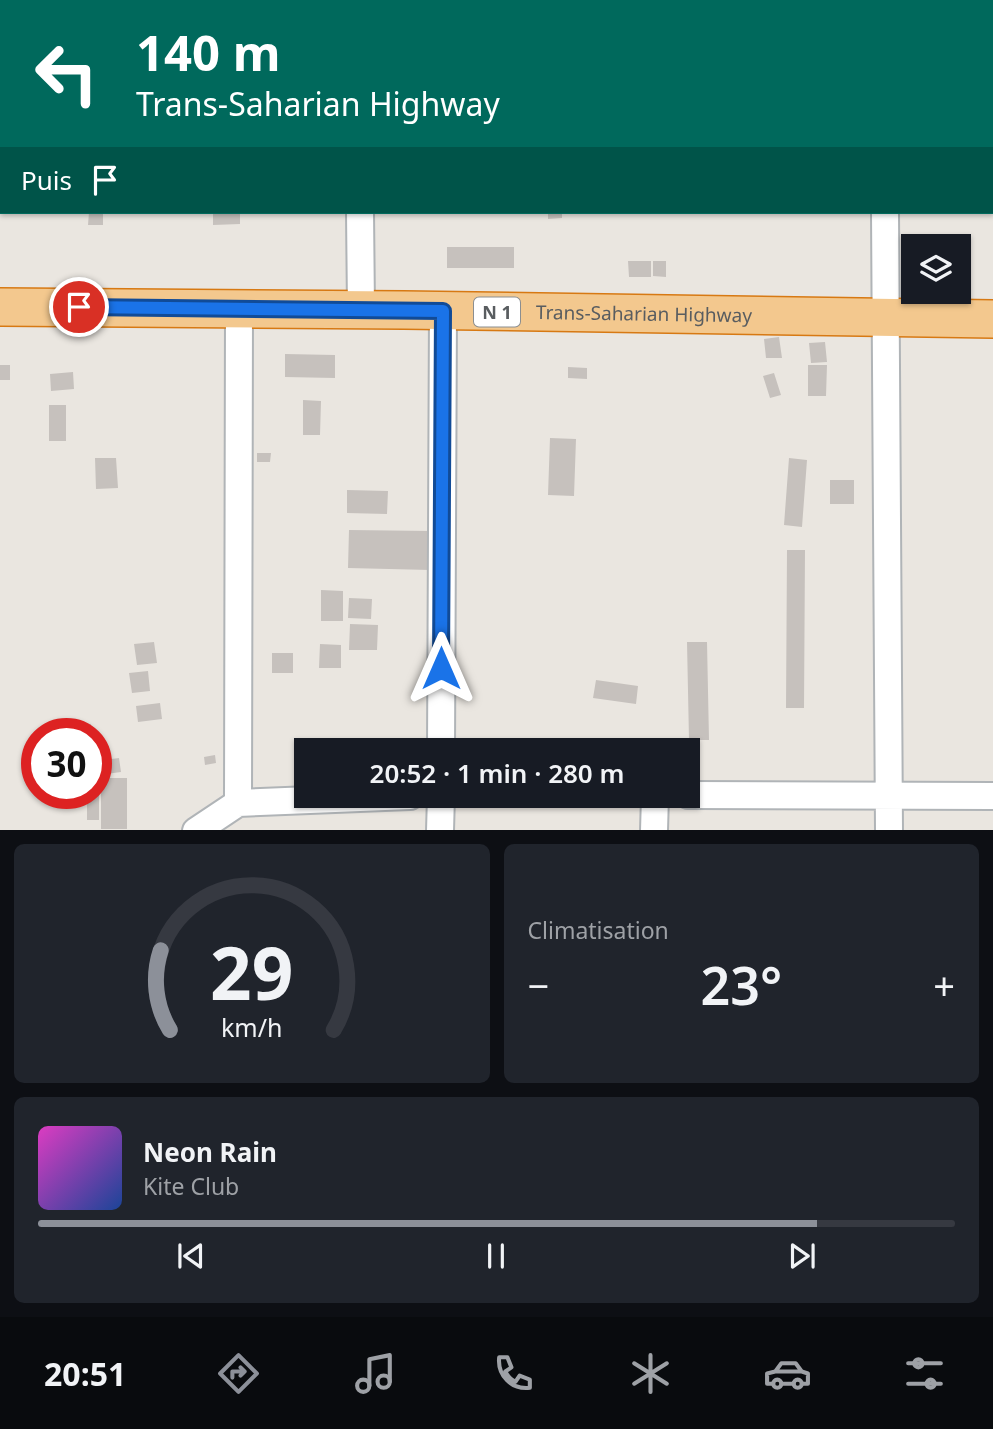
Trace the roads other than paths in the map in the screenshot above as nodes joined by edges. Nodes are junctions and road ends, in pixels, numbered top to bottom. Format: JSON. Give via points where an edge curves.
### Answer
{"nodes":[{"id":1,"x":360,"y":214,"type":"edge"},
{"id":2,"x":886,"y":214,"type":"edge"},
{"id":3,"x":0,"y":307,"type":"edge"},
{"id":4,"x":239,"y":309,"type":"junction"},
{"id":5,"x":361,"y":309,"type":"junction"},
{"id":6,"x":443,"y":311,"type":"junction"},
{"id":7,"x":885,"y":318,"type":"junction"},
{"id":8,"x":993,"y":319,"type":"edge"},
{"id":9,"x":441,"y":738,"type":"edge"},
{"id":10,"x":889,"y":794,"type":"junction"},
{"id":11,"x":700,"y":795,"type":"edge"},
{"id":12,"x":993,"y":796,"type":"edge"},
{"id":13,"x":294,"y":801,"type":"edge"},
{"id":14,"x":238,"y":803,"type":"junction"},
{"id":15,"x":441,"y":808,"type":"edge"},
{"id":16,"x":655,"y":808,"type":"edge"},
{"id":17,"x":198,"y":830,"type":"edge"},
{"id":18,"x":440,"y":830,"type":"edge"},
{"id":19,"x":654,"y":830,"type":"edge"},
{"id":20,"x":889,"y":830,"type":"edge"}],
"edges":[{"from":1,"to":5,"type":"street"},
{"from":2,"to":7,"type":"street"},
{"from":3,"to":4,"type":"highway","name":"Trans-Saharian Highway","number":"N 1"},
{"from":4,"to":5,"type":"highway","name":"Trans-Saharian Highway","number":"N 1"},
{"from":4,"to":14,"type":"street"},
{"from":5,"to":6,"type":"highway","name":"Trans-Saharian Highway","number":"N 1"},
{"from":6,"to":7,"type":"highway","name":"Trans-Saharian Highway","number":"N 1"},
{"from":6,"to":9,"type":"street"},
{"from":7,"to":8,"type":"highway","name":"Trans-Saharian Highway","number":"N 1"},
{"from":7,"to":10,"type":"street"},
{"from":10,"to":11,"type":"street"},
{"from":10,"to":12,"type":"street"},
{"from":10,"to":20,"type":"street"},
{"from":13,"to":14,"type":"street"},
{"from":14,"to":17,"type":"street"},
{"from":15,"to":18,"type":"street"},
{"from":16,"to":19,"type":"street"}]}
